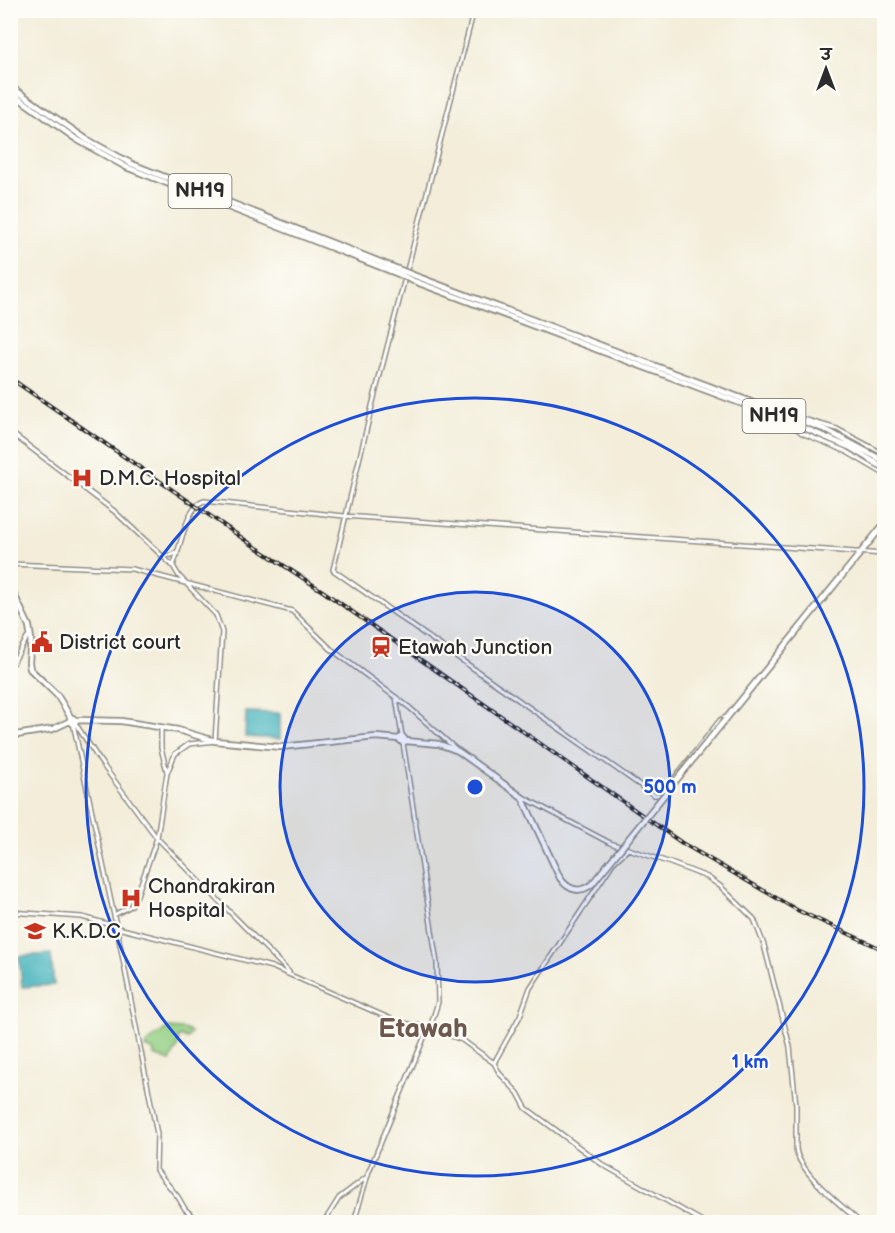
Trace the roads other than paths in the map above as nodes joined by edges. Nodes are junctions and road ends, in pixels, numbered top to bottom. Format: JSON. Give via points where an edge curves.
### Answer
{"nodes":[{"id":1,"x":474,"y":10,"type":"edge"},
{"id":2,"x":10,"y":86,"type":"edge"},
{"id":3,"x":10,"y":92,"type":"edge"},
{"id":4,"x":402,"y":273,"type":"junction"},
{"id":5,"x":660,"y":370,"type":"junction"},
{"id":6,"x":795,"y":418,"type":"junction"},
{"id":7,"x":783,"y":419,"type":"junction"},
{"id":8,"x":10,"y":432,"type":"edge"},
{"id":9,"x":885,"y":454,"type":"edge"},
{"id":10,"x":885,"y":461,"type":"edge"},
{"id":11,"x":885,"y":468,"type":"edge"},
{"id":12,"x":885,"y":474,"type":"edge"},
{"id":13,"x":344,"y":516,"type":"junction"},
{"id":14,"x":885,"y":524,"type":"edge"},
{"id":15,"x":179,"y":550,"type":"junction"},
{"id":16,"x":863,"y":552,"type":"junction"},
{"id":17,"x":885,"y":554,"type":"edge"},
{"id":18,"x":162,"y":556,"type":"junction"},
{"id":19,"x":10,"y":564,"type":"edge"},
{"id":20,"x":173,"y":566,"type":"junction"},
{"id":21,"x":189,"y":585,"type":"junction"},
{"id":22,"x":10,"y":586,"type":"edge"},
{"id":23,"x":30,"y":632,"type":"junction"},
{"id":24,"x":10,"y":669,"type":"edge"},
{"id":25,"x":396,"y":697,"type":"junction"},
{"id":26,"x":729,"y":715,"type":"junction"},
{"id":27,"x":73,"y":721,"type":"junction"},
{"id":28,"x":161,"y":727,"type":"junction"},
{"id":29,"x":10,"y":736,"type":"edge"},
{"id":30,"x":403,"y":740,"type":"junction"},
{"id":31,"x":214,"y":741,"type":"junction"},
{"id":32,"x":458,"y":751,"type":"junction"},
{"id":33,"x":167,"y":773,"type":"junction"},
{"id":34,"x":522,"y":796,"type":"junction"},
{"id":35,"x":157,"y":838,"type":"junction"},
{"id":36,"x":628,"y":849,"type":"junction"},
{"id":37,"x":10,"y":912,"type":"edge"},
{"id":38,"x":114,"y":915,"type":"junction"},
{"id":39,"x":116,"y":927,"type":"junction"},
{"id":40,"x":293,"y":975,"type":"junction"},
{"id":41,"x":430,"y":1028,"type":"junction"},
{"id":42,"x":494,"y":1063,"type":"junction"},
{"id":43,"x":368,"y":1176,"type":"junction"},
{"id":44,"x":199,"y":1222,"type":"edge"},
{"id":45,"x":324,"y":1222,"type":"edge"},
{"id":46,"x":354,"y":1222,"type":"edge"},
{"id":47,"x":704,"y":1222,"type":"edge"},
{"id":48,"x":860,"y":1222,"type":"edge"}],
"edges":[{"from":1,"to":13,"type":"street"},
{"from":2,"to":4,"type":"main road","number":"NH19","via":[[86,139],[132,164]]},
{"from":3,"to":4,"type":"main road","number":"NH19","via":[[76,139],[126,167]]},
{"from":4,"to":5,"type":"main road","number":"NH19","bridge":true},
{"from":5,"to":6,"type":"main road","number":"NH19"},
{"from":5,"to":7,"type":"main road","number":"NH19"},
{"from":6,"to":9,"type":"street","via":[[837,429]]},
{"from":6,"to":10,"type":"main road","number":"NH19","via":[[842,437]]},
{"from":7,"to":11,"type":"main road","number":"NH19","via":[[851,448]]},
{"from":7,"to":12,"type":"street","via":[[802,433]]},
{"from":8,"to":18,"type":"street","via":[[114,511]]},
{"from":13,"to":15,"type":"street","via":[[200,502],[189,518]]},
{"from":13,"to":16,"type":"street"},
{"from":13,"to":26,"type":"street","via":[[332,567],[335,573],[654,795],[663,793],[720,720]]},
{"from":14,"to":16,"type":"main road"},
{"from":15,"to":18,"type":"street"},
{"from":15,"to":20,"type":"street"},
{"from":16,"to":17,"type":"street"},
{"from":16,"to":26,"type":"main road"},
{"from":18,"to":20,"type":"street"},
{"from":19,"to":21,"type":"street","via":[[123,567]]},
{"from":20,"to":21,"type":"street"},
{"from":21,"to":25,"type":"street","via":[[292,611],[331,649]]},
{"from":21,"to":31,"type":"street","via":[[216,615],[222,632]]},
{"from":22,"to":23,"type":"main road"},
{"from":23,"to":24,"type":"street"},
{"from":23,"to":27,"type":"main road","via":[[30,669],[57,694]]},
{"from":25,"to":30,"type":"street"},
{"from":25,"to":32,"type":"street"},
{"from":26,"to":34,"type":"main road","bridge":true,"via":[[587,888],[576,890],[564,885]]},
{"from":27,"to":28,"type":"main road"},
{"from":27,"to":29,"type":"main road","via":[[53,729]]},
{"from":27,"to":35,"type":"street"},
{"from":27,"to":38,"type":"street"},
{"from":28,"to":31,"type":"main road"},
{"from":28,"to":33,"type":"street"},
{"from":30,"to":31,"type":"main road","via":[[376,737],[302,747]]},
{"from":30,"to":32,"type":"main road","via":[[439,744]]},
{"from":30,"to":41,"type":"street","via":[[437,963],[438,1002]]},
{"from":31,"to":33,"type":"street","via":[[184,746],[175,754]]},
{"from":32,"to":34,"type":"main road"},
{"from":33,"to":35,"type":"street"},
{"from":34,"to":36,"type":"street","via":[[586,832]]},
{"from":35,"to":38,"type":"street","via":[[134,902]]},
{"from":35,"to":40,"type":"street"},
{"from":36,"to":42,"type":"street","via":[[613,863],[530,988],[520,1016]]},
{"from":36,"to":48,"type":"street","via":[[707,877],[754,919],[790,1047],[798,1159]]},
{"from":37,"to":39,"type":"street","via":[[82,917]]},
{"from":38,"to":39,"type":"street"},
{"from":39,"to":40,"type":"street"},
{"from":39,"to":44,"type":"street","via":[[157,1139],[157,1174]]},
{"from":40,"to":41,"type":"street","via":[[396,1021]]},
{"from":41,"to":42,"type":"street","via":[[462,1040]]},
{"from":41,"to":43,"type":"street"},
{"from":42,"to":47,"type":"street","via":[[526,1108],[603,1165]]},
{"from":43,"to":45,"type":"street","via":[[339,1198]]},
{"from":43,"to":46,"type":"street"}]}
